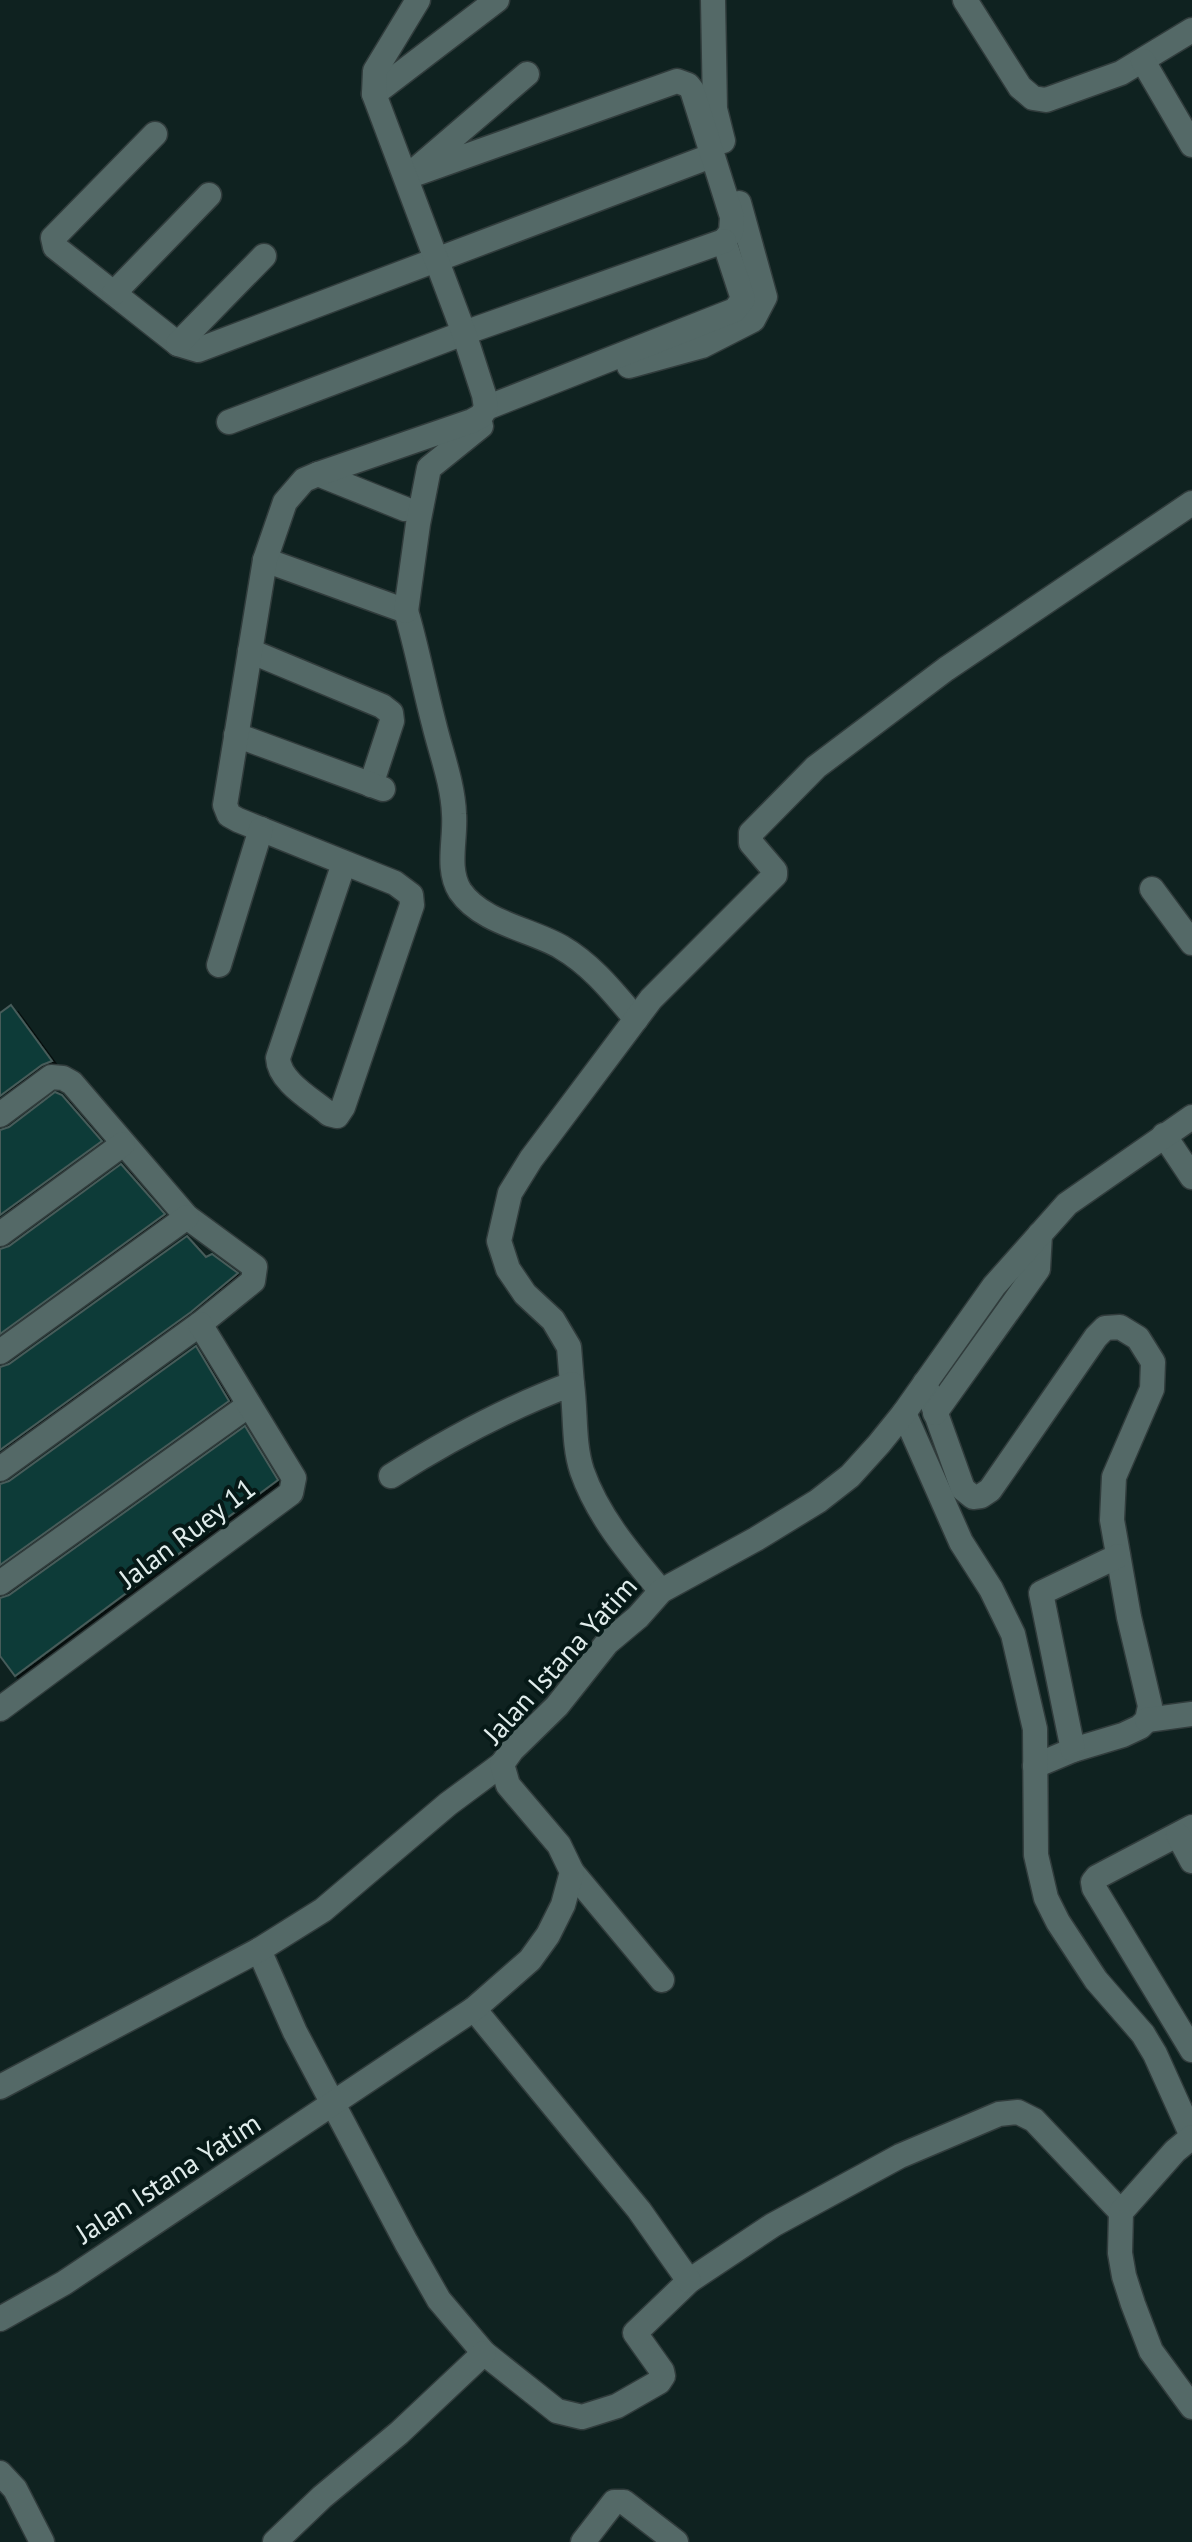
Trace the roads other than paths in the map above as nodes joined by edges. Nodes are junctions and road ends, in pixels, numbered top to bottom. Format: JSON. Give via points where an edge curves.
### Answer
{"nodes":[{"id":1,"x":418,"y":0,"type":"edge"},
{"id":2,"x":497,"y":0,"type":"edge"},
{"id":3,"x":713,"y":0,"type":"edge"},
{"id":4,"x":965,"y":0,"type":"edge"},
{"id":5,"x":1192,"y":30,"type":"edge"},
{"id":6,"x":1143,"y":61,"type":"junction"},
{"id":7,"x":527,"y":74,"type":"dead end"},
{"id":8,"x":374,"y":94,"type":"junction"},
{"id":9,"x":155,"y":134,"type":"dead end"},
{"id":10,"x":1192,"y":145,"type":"edge"},
{"id":11,"x":711,"y":156,"type":"junction"},
{"id":12,"x":407,"y":177,"type":"junction"},
{"id":13,"x":209,"y":195,"type":"dead end"},
{"id":14,"x":724,"y":241,"type":"junction"},
{"id":15,"x":264,"y":256,"type":"dead end"},
{"id":16,"x":435,"y":259,"type":"junction"},
{"id":17,"x":114,"y":293,"type":"junction"},
{"id":18,"x":464,"y":333,"type":"junction"},
{"id":19,"x":178,"y":344,"type":"junction"},
{"id":20,"x":486,"y":408,"type":"junction"},
{"id":21,"x":229,"y":422,"type":"dead end"},
{"id":22,"x":318,"y":474,"type":"junction"},
{"id":23,"x":1192,"y":503,"type":"edge"},
{"id":24,"x":405,"y":509,"type":"dead end"},
{"id":25,"x":265,"y":560,"type":"junction"},
{"id":26,"x":402,"y":609,"type":"junction"},
{"id":27,"x":250,"y":651,"type":"junction"},
{"id":28,"x":236,"y":735,"type":"junction"},
{"id":29,"x":261,"y":829,"type":"junction"},
{"id":30,"x":344,"y":863,"type":"junction"},
{"id":31,"x":1152,"y":889,"type":"dead end"},
{"id":32,"x":1192,"y":943,"type":"edge"},
{"id":33,"x":219,"y":965,"type":"dead end"},
{"id":34,"x":636,"y":1019,"type":"junction"},
{"id":35,"x":0,"y":1115,"type":"edge"},
{"id":36,"x":1192,"y":1117,"type":"edge"},
{"id":37,"x":1164,"y":1135,"type":"junction"},
{"id":38,"x":123,"y":1144,"type":"junction"},
{"id":39,"x":1192,"y":1177,"type":"edge"},
{"id":40,"x":187,"y":1217,"type":"junction"},
{"id":41,"x":0,"y":1234,"type":"edge"},
{"id":42,"x":1040,"y":1234,"type":"junction"},
{"id":43,"x":200,"y":1324,"type":"junction"},
{"id":44,"x":0,"y":1352,"type":"edge"},
{"id":45,"x":925,"y":1383,"type":"junction"},
{"id":46,"x":572,"y":1384,"type":"junction"},
{"id":47,"x":249,"y":1405,"type":"junction"},
{"id":48,"x":904,"y":1413,"type":"junction"},
{"id":49,"x":935,"y":1413,"type":"junction"},
{"id":50,"x":0,"y":1469,"type":"edge"},
{"id":51,"x":391,"y":1476,"type":"dead end"},
{"id":52,"x":1118,"y":1556,"type":"junction"},
{"id":53,"x":0,"y":1583,"type":"edge"},
{"id":54,"x":661,"y":1591,"type":"junction"},
{"id":55,"x":4,"y":1698,"type":"edge"},
{"id":56,"x":1192,"y":1714,"type":"edge"},
{"id":57,"x":1147,"y":1720,"type":"junction"},
{"id":58,"x":1073,"y":1750,"type":"junction"},
{"id":59,"x":502,"y":1764,"type":"junction"},
{"id":60,"x":1035,"y":1766,"type":"junction"},
{"id":61,"x":1185,"y":1831,"type":"edge"},
{"id":62,"x":1192,"y":1861,"type":"edge"},
{"id":63,"x":572,"y":1872,"type":"junction"},
{"id":64,"x":259,"y":1950,"type":"junction"},
{"id":65,"x":662,"y":1980,"type":"dead end"},
{"id":66,"x":474,"y":2009,"type":"junction"},
{"id":67,"x":1192,"y":2050,"type":"edge"},
{"id":68,"x":0,"y":2087,"type":"edge"},
{"id":69,"x":333,"y":2105,"type":"junction"},
{"id":70,"x":1192,"y":2136,"type":"edge"},
{"id":71,"x":1121,"y":2212,"type":"junction"},
{"id":72,"x":689,"y":2281,"type":"junction"},
{"id":73,"x":0,"y":2319,"type":"edge"},
{"id":74,"x":484,"y":2353,"type":"junction"},
{"id":75,"x":1192,"y":2407,"type":"edge"},
{"id":76,"x":0,"y":2473,"type":"edge"},
{"id":77,"x":42,"y":2542,"type":"edge"},
{"id":78,"x":275,"y":2542,"type":"edge"},
{"id":79,"x":583,"y":2542,"type":"edge"},
{"id":80,"x":676,"y":2542,"type":"edge"}],
"edges":[{"from":1,"to":8,"type":"street","via":[[375,71]]},
{"from":2,"to":8,"type":"street"},
{"from":3,"to":26,"type":"street","via":[[715,109],[765,297],[753,320],[702,346],[581,380],[503,411],[429,468]]},
{"from":4,"to":6,"type":"street","via":[[1007,69],[1033,98],[1064,95]]},
{"from":5,"to":6,"type":"street"},
{"from":6,"to":10,"type":"street"},
{"from":7,"to":12,"type":"street"},
{"from":8,"to":12,"type":"street"},
{"from":9,"to":17,"type":"street","via":[[53,238],[55,247]]},
{"from":11,"to":12,"type":"street","via":[[692,90],[677,81]]},
{"from":11,"to":14,"type":"street","via":[[733,225]]},
{"from":11,"to":16,"type":"street"},
{"from":12,"to":16,"type":"street"},
{"from":13,"to":17,"type":"street"},
{"from":14,"to":18,"type":"street"},
{"from":14,"to":20,"type":"street","via":[[743,294],[735,310]]},
{"from":15,"to":19,"type":"street"},
{"from":16,"to":18,"type":"street"},
{"from":16,"to":19,"type":"street","via":[[198,350]]},
{"from":17,"to":19,"type":"street"},
{"from":18,"to":20,"type":"street"},
{"from":18,"to":21,"type":"street"},
{"from":20,"to":22,"type":"street","via":[[472,421]]},
{"from":22,"to":24,"type":"street"},
{"from":22,"to":25,"type":"street","via":[[304,480],[285,502]]},
{"from":23,"to":34,"type":"street","via":[[946,669],[816,767],[749,836],[775,875]]},
{"from":25,"to":26,"type":"street"},
{"from":25,"to":27,"type":"street"},
{"from":26,"to":34,"type":"street","via":[[420,659],[454,810],[451,873],[461,893],[484,912],[561,947],[598,973]]},
{"from":27,"to":28,"type":"street"},
{"from":27,"to":28,"type":"street","via":[[382,706],[392,721],[377,787]]},
{"from":28,"to":29,"type":"street","via":[[225,805],[229,815]]},
{"from":29,"to":30,"type":"street"},
{"from":29,"to":33,"type":"street"},
{"from":30,"to":30,"type":"street","via":[[404,888],[412,905],[337,1116],[286,1078],[278,1058]]},
{"from":31,"to":32,"type":"street"},
{"from":34,"to":46,"type":"street","via":[[510,1193],[499,1241],[508,1269],[553,1320],[569,1347]]},
{"from":35,"to":38,"type":"street","via":[[51,1077],[63,1078]]},
{"from":36,"to":37,"type":"street","name":"Jalan Istana Yatim"},
{"from":37,"to":39,"type":"street"},
{"from":37,"to":42,"type":"street","name":"Jalan Istana Yatim","via":[[1067,1204]]},
{"from":38,"to":40,"type":"street"},
{"from":38,"to":41,"type":"street"},
{"from":40,"to":43,"type":"street","via":[[255,1267],[253,1281]]},
{"from":40,"to":44,"type":"street"},
{"from":42,"to":45,"type":"street","name":"Jalan Istana Yatim","via":[[994,1286]]},
{"from":42,"to":49,"type":"street","via":[[1038,1269]]},
{"from":43,"to":47,"type":"street","name":"Jalan Ruey 11"},
{"from":43,"to":50,"type":"street"},
{"from":45,"to":48,"type":"street","name":"Jalan Istana Yatim"},
{"from":45,"to":49,"type":"street"},
{"from":46,"to":51,"type":"street","via":[[478,1426]]},
{"from":46,"to":54,"type":"street","via":[[582,1472],[622,1544]]},
{"from":47,"to":53,"type":"street"},
{"from":47,"to":55,"type":"street","name":"Jalan Ruey 11","via":[[294,1478],[291,1493]]},
{"from":48,"to":54,"type":"street","name":"Jalan Istana Yatim","via":[[850,1476],[818,1501]]},
{"from":48,"to":60,"type":"street","via":[[961,1542],[1013,1634],[1035,1729]]},
{"from":49,"to":52,"type":"street","via":[[963,1489],[981,1496],[1096,1337],[1105,1328],[1120,1327],[1138,1338],[1153,1362],[1152,1389],[1114,1477],[1112,1520]]},
{"from":52,"to":57,"type":"street","via":[[1150,1706]]},
{"from":52,"to":58,"type":"street","via":[[1041,1593]]},
{"from":54,"to":59,"type":"street","name":"Jalan Istana Yatim","via":[[607,1643]]},
{"from":56,"to":57,"type":"street"},
{"from":57,"to":58,"type":"street","via":[[1123,1735]]},
{"from":58,"to":60,"type":"street"},
{"from":59,"to":63,"type":"street","name":"Jalan Istana Yatim","via":[[508,1785],[559,1845]]},
{"from":59,"to":64,"type":"street","via":[[323,1910]]},
{"from":60,"to":70,"type":"street","via":[[1036,1855],[1046,1898],[1096,1980],[1143,2034]]},
{"from":61,"to":62,"type":"street"},
{"from":61,"to":67,"type":"street","via":[[1093,1882]]},
{"from":63,"to":65,"type":"street"},
{"from":63,"to":66,"type":"street","name":"Jalan Istana Yatim","via":[[548,1935],[530,1960]]},
{"from":64,"to":68,"type":"street"},
{"from":64,"to":69,"type":"street"},
{"from":66,"to":69,"type":"street","name":"Jalan Istana Yatim"},
{"from":66,"to":72,"type":"street","via":[[639,2210]]},
{"from":69,"to":73,"type":"street","name":"Jalan Istana Yatim","via":[[64,2283]]},
{"from":69,"to":74,"type":"street","via":[[439,2300]]},
{"from":70,"to":71,"type":"street"},
{"from":71,"to":72,"type":"street","via":[[1034,2120],[1010,2112],[900,2156],[773,2225]]},
{"from":71,"to":75,"type":"street","via":[[1120,2253],[1133,2304],[1151,2351]]},
{"from":72,"to":74,"type":"street","via":[[635,2333],[662,2371],[661,2379],[617,2406],[582,2417],[557,2411]]},
{"from":74,"to":78,"type":"street"},
{"from":76,"to":77,"type":"street","via":[[15,2489]]},
{"from":79,"to":80,"type":"street","via":[[618,2501]]}]}
